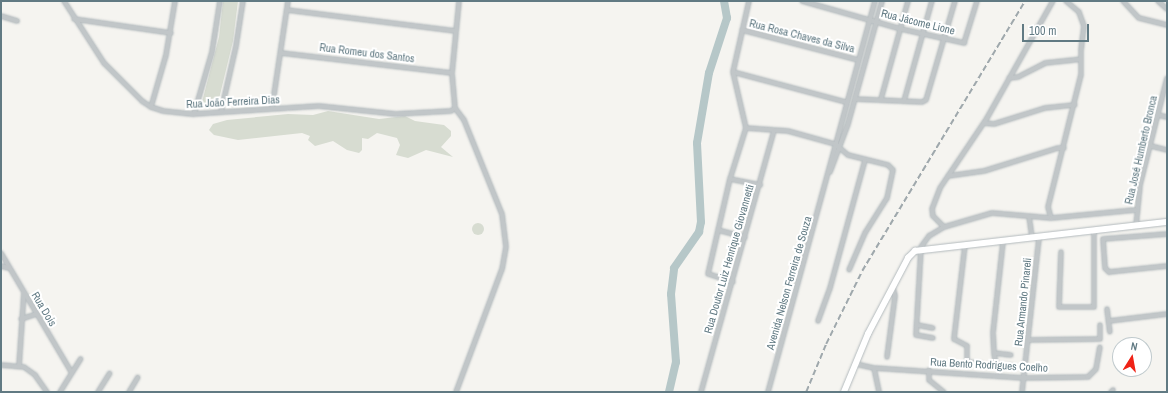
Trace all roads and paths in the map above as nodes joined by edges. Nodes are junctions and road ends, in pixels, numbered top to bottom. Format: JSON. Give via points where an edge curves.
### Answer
{"nodes":[{"id":1,"x":64,"y":1,"type":"edge"},
{"id":2,"x":175,"y":1,"type":"edge"},
{"id":3,"x":220,"y":1,"type":"edge"},
{"id":4,"x":243,"y":1,"type":"edge"},
{"id":5,"x":288,"y":1,"type":"edge"},
{"id":6,"x":459,"y":1,"type":"edge"},
{"id":7,"x":749,"y":1,"type":"edge"},
{"id":8,"x":802,"y":1,"type":"edge"},
{"id":9,"x":875,"y":1,"type":"edge"},
{"id":10,"x":882,"y":1,"type":"edge"},
{"id":11,"x":908,"y":1,"type":"edge"},
{"id":12,"x":932,"y":1,"type":"edge"},
{"id":13,"x":955,"y":1,"type":"edge"},
{"id":14,"x":977,"y":1,"type":"edge"},
{"id":15,"x":1053,"y":1,"type":"edge"},
{"id":16,"x":1066,"y":1,"type":"edge"},
{"id":17,"x":1123,"y":1,"type":"edge"},
{"id":18,"x":1158,"y":1,"type":"edge"},
{"id":19,"x":1167,"y":9,"type":"edge"},
{"id":20,"x":287,"y":10,"type":"junction"},
{"id":21,"x":1,"y":16,"type":"edge"},
{"id":22,"x":74,"y":19,"type":"junction"},
{"id":23,"x":870,"y":20,"type":"junction"},
{"id":24,"x":16,"y":22,"type":"dead end"},
{"id":25,"x":876,"y":22,"type":"junction"},
{"id":26,"x":1167,"y":25,"type":"edge"},
{"id":27,"x":901,"y":29,"type":"junction"},
{"id":28,"x":742,"y":30,"type":"junction"},
{"id":29,"x":456,"y":31,"type":"junction"},
{"id":30,"x":171,"y":33,"type":"junction"},
{"id":31,"x":922,"y":34,"type":"junction"},
{"id":32,"x":945,"y":39,"type":"junction"},
{"id":33,"x":281,"y":53,"type":"junction"},
{"id":34,"x":1080,"y":59,"type":"junction"},
{"id":35,"x":858,"y":60,"type":"junction"},
{"id":36,"x":733,"y":72,"type":"junction"},
{"id":37,"x":452,"y":73,"type":"junction"},
{"id":38,"x":1009,"y":78,"type":"junction"},
{"id":39,"x":1167,"y":78,"type":"edge"},
{"id":40,"x":1166,"y":85,"type":"edge"},
{"id":41,"x":855,"y":99,"type":"junction"},
{"id":42,"x":881,"y":99,"type":"junction"},
{"id":43,"x":904,"y":101,"type":"junction"},
{"id":44,"x":846,"y":102,"type":"junction"},
{"id":45,"x":1075,"y":104,"type":"junction"},
{"id":46,"x":151,"y":107,"type":"junction"},
{"id":47,"x":272,"y":108,"type":"junction"},
{"id":48,"x":455,"y":108,"type":"junction"},
{"id":49,"x":221,"y":112,"type":"junction"},
{"id":50,"x":194,"y":114,"type":"junction"},
{"id":51,"x":1158,"y":115,"type":"junction"},
{"id":52,"x":1167,"y":117,"type":"edge"},
{"id":53,"x":984,"y":123,"type":"junction"},
{"id":54,"x":746,"y":128,"type":"junction"},
{"id":55,"x":774,"y":131,"type":"junction"},
{"id":56,"x":835,"y":144,"type":"junction"},
{"id":57,"x":1151,"y":146,"type":"junction"},
{"id":58,"x":840,"y":148,"type":"junction"},
{"id":59,"x":1064,"y":148,"type":"junction"},
{"id":60,"x":1167,"y":150,"type":"edge"},
{"id":61,"x":865,"y":160,"type":"junction"},
{"id":62,"x":948,"y":176,"type":"junction"},
{"id":63,"x":828,"y":178,"type":"junction"},
{"id":64,"x":730,"y":179,"type":"junction"},
{"id":65,"x":760,"y":185,"type":"junction"},
{"id":66,"x":1136,"y":210,"type":"junction"},
{"id":67,"x":1029,"y":216,"type":"junction"},
{"id":68,"x":1051,"y":218,"type":"junction"},
{"id":69,"x":1167,"y":222,"type":"edge"},
{"id":70,"x":1136,"y":226,"type":"junction"},
{"id":71,"x":944,"y":227,"type":"junction"},
{"id":72,"x":718,"y":230,"type":"junction"},
{"id":73,"x":1094,"y":231,"type":"junction"},
{"id":74,"x":1167,"y":234,"type":"edge"},
{"id":75,"x":745,"y":237,"type":"junction"},
{"id":76,"x":1039,"y":237,"type":"junction"},
{"id":77,"x":1032,"y":238,"type":"junction"},
{"id":78,"x":1003,"y":242,"type":"junction"},
{"id":79,"x":966,"y":246,"type":"junction"},
{"id":80,"x":921,"y":250,"type":"junction"},
{"id":81,"x":1061,"y":252,"type":"dead end"},
{"id":82,"x":1,"y":253,"type":"edge"},
{"id":83,"x":1,"y":266,"type":"edge"},
{"id":84,"x":1167,"y":266,"type":"edge"},
{"id":85,"x":10,"y":268,"type":"junction"},
{"id":86,"x":849,"y":270,"type":"dead end"},
{"id":87,"x":733,"y":282,"type":"junction"},
{"id":88,"x":893,"y":287,"type":"junction"},
{"id":89,"x":24,"y":293,"type":"junction"},
{"id":90,"x":1108,"y":309,"type":"dead end"},
{"id":91,"x":36,"y":314,"type":"junction"},
{"id":92,"x":1167,"y":314,"type":"edge"},
{"id":93,"x":21,"y":319,"type":"junction"},
{"id":94,"x":818,"y":320,"type":"dead end"},
{"id":95,"x":1109,"y":321,"type":"junction"},
{"id":96,"x":917,"y":325,"type":"junction"},
{"id":97,"x":1100,"y":325,"type":"dead end"},
{"id":98,"x":933,"y":328,"type":"dead end"},
{"id":99,"x":1110,"y":332,"type":"dead end"},
{"id":100,"x":933,"y":338,"type":"dead end"},
{"id":101,"x":1028,"y":340,"type":"junction"},
{"id":102,"x":1100,"y":347,"type":"dead end"},
{"id":103,"x":994,"y":353,"type":"junction"},
{"id":104,"x":1011,"y":355,"type":"dead end"},
{"id":105,"x":887,"y":357,"type":"dead end"},
{"id":106,"x":81,"y":359,"type":"dead end"},
{"id":107,"x":856,"y":364,"type":"junction"},
{"id":108,"x":982,"y":364,"type":"dead end"},
{"id":109,"x":1,"y":365,"type":"edge"},
{"id":110,"x":18,"y":366,"type":"junction"},
{"id":111,"x":1013,"y":366,"type":"dead end"},
{"id":112,"x":874,"y":368,"type":"junction"},
{"id":113,"x":929,"y":370,"type":"junction"},
{"id":114,"x":72,"y":373,"type":"junction"},
{"id":115,"x":110,"y":373,"type":"dead end"},
{"id":116,"x":138,"y":377,"type":"dead end"},
{"id":117,"x":1024,"y":378,"type":"junction"},
{"id":118,"x":130,"y":391,"type":"edge"},
{"id":119,"x":47,"y":392,"type":"edge"},
{"id":120,"x":60,"y":392,"type":"edge"},
{"id":121,"x":98,"y":392,"type":"edge"},
{"id":122,"x":456,"y":392,"type":"edge"},
{"id":123,"x":701,"y":392,"type":"edge"},
{"id":124,"x":768,"y":392,"type":"edge"},
{"id":125,"x":844,"y":392,"type":"edge"},
{"id":126,"x":879,"y":392,"type":"edge"},
{"id":127,"x":944,"y":392,"type":"edge"},
{"id":128,"x":1022,"y":392,"type":"edge"}],
"edges":[{"from":1,"to":22,"type":"street","name":"Rua João Ferreira Dias"},
{"from":2,"to":30,"type":"street"},
{"from":3,"to":50,"type":"street","via":[[212,52]]},
{"from":4,"to":49,"type":"street"},
{"from":5,"to":20,"type":"street"},
{"from":6,"to":29,"type":"street"},
{"from":7,"to":28,"type":"street"},
{"from":8,"to":23,"type":"street","name":"Rua Jácome Lione"},
{"from":9,"to":23,"type":"street","name":"Avenida Nelson Ferreira de Souza"},
{"from":10,"to":25,"type":"street","name":"Avenida Nelson Ferreira de Souza"},
{"from":11,"to":27,"type":"street"},
{"from":12,"to":31,"type":"street"},
{"from":13,"to":32,"type":"street"},
{"from":14,"to":32,"type":"street","name":"Rua Jácome Lione","via":[[964,43]]},
{"from":15,"to":38,"type":"street"},
{"from":16,"to":34,"type":"street","via":[[1079,12],[1084,26]]},
{"from":17,"to":26,"type":"street","via":[[1139,18]]},
{"from":18,"to":19,"type":"street"},
{"from":20,"to":29,"type":"street"},
{"from":20,"to":33,"type":"street"},
{"from":21,"to":24,"type":"street"},
{"from":22,"to":30,"type":"street"},
{"from":22,"to":46,"type":"street","name":"Rua João Ferreira Dias","via":[[104,63]]},
{"from":23,"to":25,"type":"street","name":"Rua Jácome Lione"},
{"from":23,"to":35,"type":"street","name":"Avenida Nelson Ferreira de Souza"},
{"from":25,"to":27,"type":"street","name":"Rua Jácome Lione"},
{"from":25,"to":41,"type":"street","name":"Avenida Nelson Ferreira de Souza"},
{"from":27,"to":31,"type":"street","name":"Rua Jácome Lione"},
{"from":27,"to":42,"type":"street"},
{"from":28,"to":35,"type":"street","name":"Rua Rosa Chaves da Silva"},
{"from":28,"to":36,"type":"street"},
{"from":29,"to":37,"type":"street"},
{"from":30,"to":46,"type":"street"},
{"from":31,"to":32,"type":"street","name":"Rua Jácome Lione"},
{"from":31,"to":43,"type":"street"},
{"from":32,"to":43,"type":"street","via":[[928,97],[922,102]]},
{"from":33,"to":37,"type":"street","name":"Rua Romeu dos Santos"},
{"from":33,"to":47,"type":"street"},
{"from":34,"to":38,"type":"street","via":[[1046,63],[1018,78]]},
{"from":34,"to":45,"type":"street","via":[[1081,75]]},
{"from":35,"to":44,"type":"street","name":"Avenida Nelson Ferreira de Souza"},
{"from":36,"to":44,"type":"street"},
{"from":36,"to":54,"type":"street"},
{"from":37,"to":48,"type":"street"},
{"from":38,"to":53,"type":"street"},
{"from":39,"to":40,"type":"street","name":"Rua José Humberto Bronca"},
{"from":40,"to":51,"type":"street","name":"Rua José Humberto Bronca"},
{"from":41,"to":42,"type":"street","via":[[874,102]]},
{"from":41,"to":58,"type":"street","name":"Avenida Nelson Ferreira de Souza"},
{"from":42,"to":43,"type":"street"},
{"from":44,"to":56,"type":"street","name":"Avenida Nelson Ferreira de Souza"},
{"from":45,"to":53,"type":"street","via":[[1045,108],[994,124]]},
{"from":45,"to":59,"type":"street"},
{"from":46,"to":50,"type":"street","name":"Rua João Ferreira Dias","via":[[177,114]]},
{"from":47,"to":48,"type":"street","name":"Rua João Ferreira Dias","via":[[318,106],[396,114],[451,111]]},
{"from":47,"to":49,"type":"street","name":"Rua João Ferreira Dias"},
{"from":48,"to":122,"type":"street","via":[[464,120],[502,214],[506,247],[502,269]]},
{"from":49,"to":50,"type":"street","name":"Rua João Ferreira Dias"},
{"from":51,"to":52,"type":"street"},
{"from":51,"to":57,"type":"street","name":"Rua José Humberto Bronca"},
{"from":53,"to":62,"type":"street"},
{"from":54,"to":55,"type":"street"},
{"from":54,"to":64,"type":"street","name":"Rua Doutor Luiz Henrique Giovannetti"},
{"from":55,"to":56,"type":"street","via":[[788,131]]},
{"from":55,"to":65,"type":"street","name":"Rua Doutor Luiz Henrique Giovannetti"},
{"from":56,"to":58,"type":"street"},
{"from":56,"to":63,"type":"street","name":"Avenida Nelson Ferreira de Souza"},
{"from":57,"to":60,"type":"street"},
{"from":57,"to":66,"type":"street","name":"Rua José Humberto Bronca"},
{"from":58,"to":61,"type":"street","via":[[848,156]]},
{"from":58,"to":63,"type":"street","name":"Avenida Nelson Ferreira de Souza"},
{"from":59,"to":62,"type":"street","via":[[984,171]]},
{"from":59,"to":68,"type":"street","via":[[1048,207]]},
{"from":61,"to":86,"type":"street","via":[[888,165],[893,170],[893,176],[887,198],[865,233]]},
{"from":61,"to":94,"type":"street","via":[[830,288]]},
{"from":62,"to":71,"type":"street","via":[[932,209],[933,216]]},
{"from":63,"to":124,"type":"street","name":"Avenida Nelson Ferreira de Souza"},
{"from":64,"to":65,"type":"street"},
{"from":64,"to":72,"type":"street","name":"Rua Doutor Luiz Henrique Giovannetti"},
{"from":65,"to":75,"type":"street","name":"Rua Doutor Luiz Henrique Giovannetti"},
{"from":66,"to":68,"type":"street"},
{"from":66,"to":70,"type":"street","name":"Rua José Humberto Bronca"},
{"from":67,"to":68,"type":"street"},
{"from":67,"to":71,"type":"street","via":[[992,213]]},
{"from":67,"to":77,"type":"street"},
{"from":69,"to":70,"type":"street"},
{"from":70,"to":73,"type":"street"},
{"from":71,"to":80,"type":"street","via":[[929,236]]},
{"from":72,"to":75,"type":"street"},
{"from":72,"to":87,"type":"street","name":"Rua Doutor Luiz Henrique Giovannetti","via":[[709,275]]},
{"from":73,"to":76,"type":"street"},
{"from":73,"to":81,"type":"street","via":[[1094,307],[1059,307]]},
{"from":74,"to":84,"type":"street","via":[[1103,239],[1105,268],[1109,272]]},
{"from":75,"to":87,"type":"street","name":"Rua Doutor Luiz Henrique Giovannetti"},
{"from":76,"to":77,"type":"street"},
{"from":76,"to":101,"type":"street","name":"Rua Armando Pinareli"},
{"from":77,"to":78,"type":"street"},
{"from":78,"to":79,"type":"street"},
{"from":78,"to":103,"type":"street","via":[[993,333]]},
{"from":79,"to":80,"type":"street"},
{"from":79,"to":108,"type":"street","via":[[954,339],[967,346],[967,362]]},
{"from":80,"to":88,"type":"street","via":[[912,253],[908,258]]},
{"from":80,"to":96,"type":"street"},
{"from":82,"to":85,"type":"street","name":"Rua Dois"},
{"from":83,"to":85,"type":"street"},
{"from":85,"to":89,"type":"street","name":"Rua Dois"},
{"from":87,"to":123,"type":"street","name":"Rua Doutor Luiz Henrique Giovannetti"},
{"from":88,"to":105,"type":"street","via":[[895,296]]},
{"from":88,"to":107,"type":"street","via":[[868,334]]},
{"from":89,"to":91,"type":"street","name":"Rua Dois"},
{"from":89,"to":93,"type":"street"},
{"from":90,"to":95,"type":"street"},
{"from":91,"to":93,"type":"street"},
{"from":91,"to":114,"type":"street","name":"Rua Dois"},
{"from":92,"to":95,"type":"street"},
{"from":93,"to":110,"type":"street"},
{"from":95,"to":99,"type":"street"},
{"from":96,"to":98,"type":"street"},
{"from":96,"to":100,"type":"street","via":[[916,335]]},
{"from":97,"to":101,"type":"street","via":[[1100,339]]},
{"from":101,"to":117,"type":"street","name":"Rua Armando Pinareli"},
{"from":102,"to":117,"type":"street","name":"Rua Bento Rodrigues Coelho","via":[[1096,369],[1088,378]]},
{"from":103,"to":104,"type":"street"},
{"from":103,"to":111,"type":"street","via":[[996,364]]},
{"from":106,"to":114,"type":"street"},
{"from":107,"to":112,"type":"street","name":"Rua Bento Rodrigues Coelho"},
{"from":107,"to":125,"type":"street"},
{"from":109,"to":110,"type":"street"},
{"from":110,"to":119,"type":"street","via":[[35,375]]},
{"from":112,"to":113,"type":"street","name":"Rua Bento Rodrigues Coelho"},
{"from":112,"to":126,"type":"street"},
{"from":113,"to":117,"type":"street","name":"Rua Bento Rodrigues Coelho"},
{"from":113,"to":127,"type":"street","via":[[929,380]]},
{"from":114,"to":120,"type":"street"},
{"from":115,"to":121,"type":"street"},
{"from":116,"to":118,"type":"street"},
{"from":117,"to":128,"type":"street","name":"Rua Armando Pinareli"}]}
